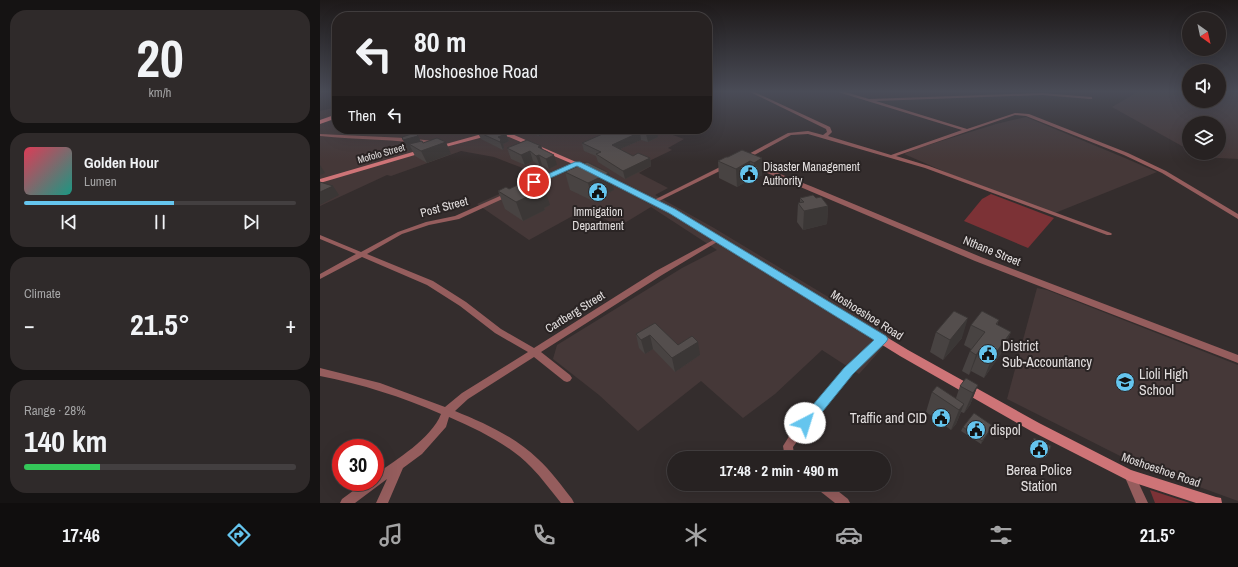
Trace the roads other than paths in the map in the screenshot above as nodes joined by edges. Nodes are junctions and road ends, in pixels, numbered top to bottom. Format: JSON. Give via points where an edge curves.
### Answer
{"nodes":[{"id":1,"x":800,"y":114,"type":"edge"},
{"id":2,"x":916,"y":114,"type":"edge"},
{"id":3,"x":1014,"y":114,"type":"edge"},
{"id":4,"x":1021,"y":114,"type":"edge"},
{"id":5,"x":332,"y":118,"type":"edge"},
{"id":6,"x":320,"y":122,"type":"edge"},
{"id":7,"x":966,"y":130,"type":"junction"},
{"id":8,"x":320,"y":134,"type":"edge"},
{"id":9,"x":490,"y":134,"type":"edge"},
{"id":10,"x":509,"y":134,"type":"edge"},
{"id":11,"x":824,"y":137,"type":"junction"},
{"id":12,"x":439,"y":147,"type":"junction"},
{"id":13,"x":892,"y":156,"type":"junction"},
{"id":14,"x":733,"y":163,"type":"edge"},
{"id":15,"x":577,"y":164,"type":"junction"},
{"id":16,"x":320,"y":181,"type":"edge"},
{"id":17,"x":523,"y":187,"type":"edge"},
{"id":18,"x":516,"y":190,"type":"edge"},
{"id":19,"x":653,"y":202,"type":"junction"},
{"id":20,"x":1238,"y":217,"type":"edge"},
{"id":21,"x":1109,"y":234,"type":"dead end"},
{"id":22,"x":320,"y":237,"type":"edge"},
{"id":23,"x":719,"y":239,"type":"junction"},
{"id":24,"x":360,"y":255,"type":"junction"},
{"id":25,"x":320,"y":277,"type":"edge"},
{"id":26,"x":882,"y":339,"type":"junction"},
{"id":27,"x":534,"y":352,"type":"junction"},
{"id":28,"x":1238,"y":359,"type":"edge"},
{"id":29,"x":320,"y":372,"type":"edge"},
{"id":30,"x":567,"y":378,"type":"dead end"},
{"id":31,"x":447,"y":411,"type":"junction"},
{"id":32,"x":788,"y":451,"type":"edge"},
{"id":33,"x":398,"y":466,"type":"junction"},
{"id":34,"x":1129,"y":475,"type":"junction"},
{"id":35,"x":384,"y":476,"type":"edge"},
{"id":36,"x":363,"y":491,"type":"edge"},
{"id":37,"x":829,"y":491,"type":"edge"},
{"id":38,"x":346,"y":503,"type":"edge"},
{"id":39,"x":382,"y":503,"type":"edge"},
{"id":40,"x":568,"y":503,"type":"edge"},
{"id":41,"x":844,"y":503,"type":"edge"},
{"id":42,"x":1142,"y":503,"type":"edge"},
{"id":43,"x":1216,"y":503,"type":"edge"}],
"edges":[{"from":1,"to":11,"type":"street","via":[[828,128],[830,132]]},
{"from":2,"to":7,"type":"street"},
{"from":3,"to":7,"type":"street"},
{"from":4,"to":20,"type":"street","via":[[1126,154],[1164,172]]},
{"from":5,"to":6,"type":"main road"},
{"from":7,"to":13,"type":"street"},
{"from":8,"to":12,"type":"street","via":[[433,143]]},
{"from":9,"to":12,"type":"street","name":"Mofolo Street"},
{"from":10,"to":15,"type":"street","name":"Moshoeshoe Road"},
{"from":11,"to":13,"type":"street"},
{"from":11,"to":28,"type":"street","name":"Nthane Street","via":[[808,132],[790,134],[740,160],[985,261]]},
{"from":12,"to":16,"type":"street","name":"Mofolo Street"},
{"from":13,"to":21,"type":"street"},
{"from":14,"to":19,"type":"street"},
{"from":15,"to":17,"type":"street"},
{"from":15,"to":19,"type":"street","name":"Moshoeshoe Road"},
{"from":18,"to":24,"type":"street","name":"Post Street","via":[[457,218],[414,227]]},
{"from":19,"to":23,"type":"street","name":"Moshoeshoe Road"},
{"from":22,"to":24,"type":"street"},
{"from":23,"to":26,"type":"street","name":"Moshoeshoe Road"},
{"from":23,"to":27,"type":"street","name":"Cartberg Street","via":[[659,273]]},
{"from":24,"to":25,"type":"street","name":"Post Street"},
{"from":24,"to":27,"type":"street","via":[[430,283],[498,331]]},
{"from":26,"to":32,"type":"street","via":[[848,371],[797,433],[788,446]]},
{"from":26,"to":34,"type":"street","name":"Moshoeshoe Road","via":[[979,397]]},
{"from":27,"to":30,"type":"street"},
{"from":27,"to":31,"type":"street","name":"Cartberg Street","via":[[488,380]]},
{"from":29,"to":31,"type":"street","via":[[401,393]]},
{"from":31,"to":33,"type":"street","via":[[434,435]]},
{"from":31,"to":40,"type":"street","via":[[516,446],[535,463]]},
{"from":33,"to":35,"type":"street"},
{"from":33,"to":39,"type":"street"},
{"from":34,"to":42,"type":"street"},
{"from":34,"to":43,"type":"street","name":"Moshoeshoe Road"},
{"from":36,"to":38,"type":"street"},
{"from":37,"to":41,"type":"street"}]}
